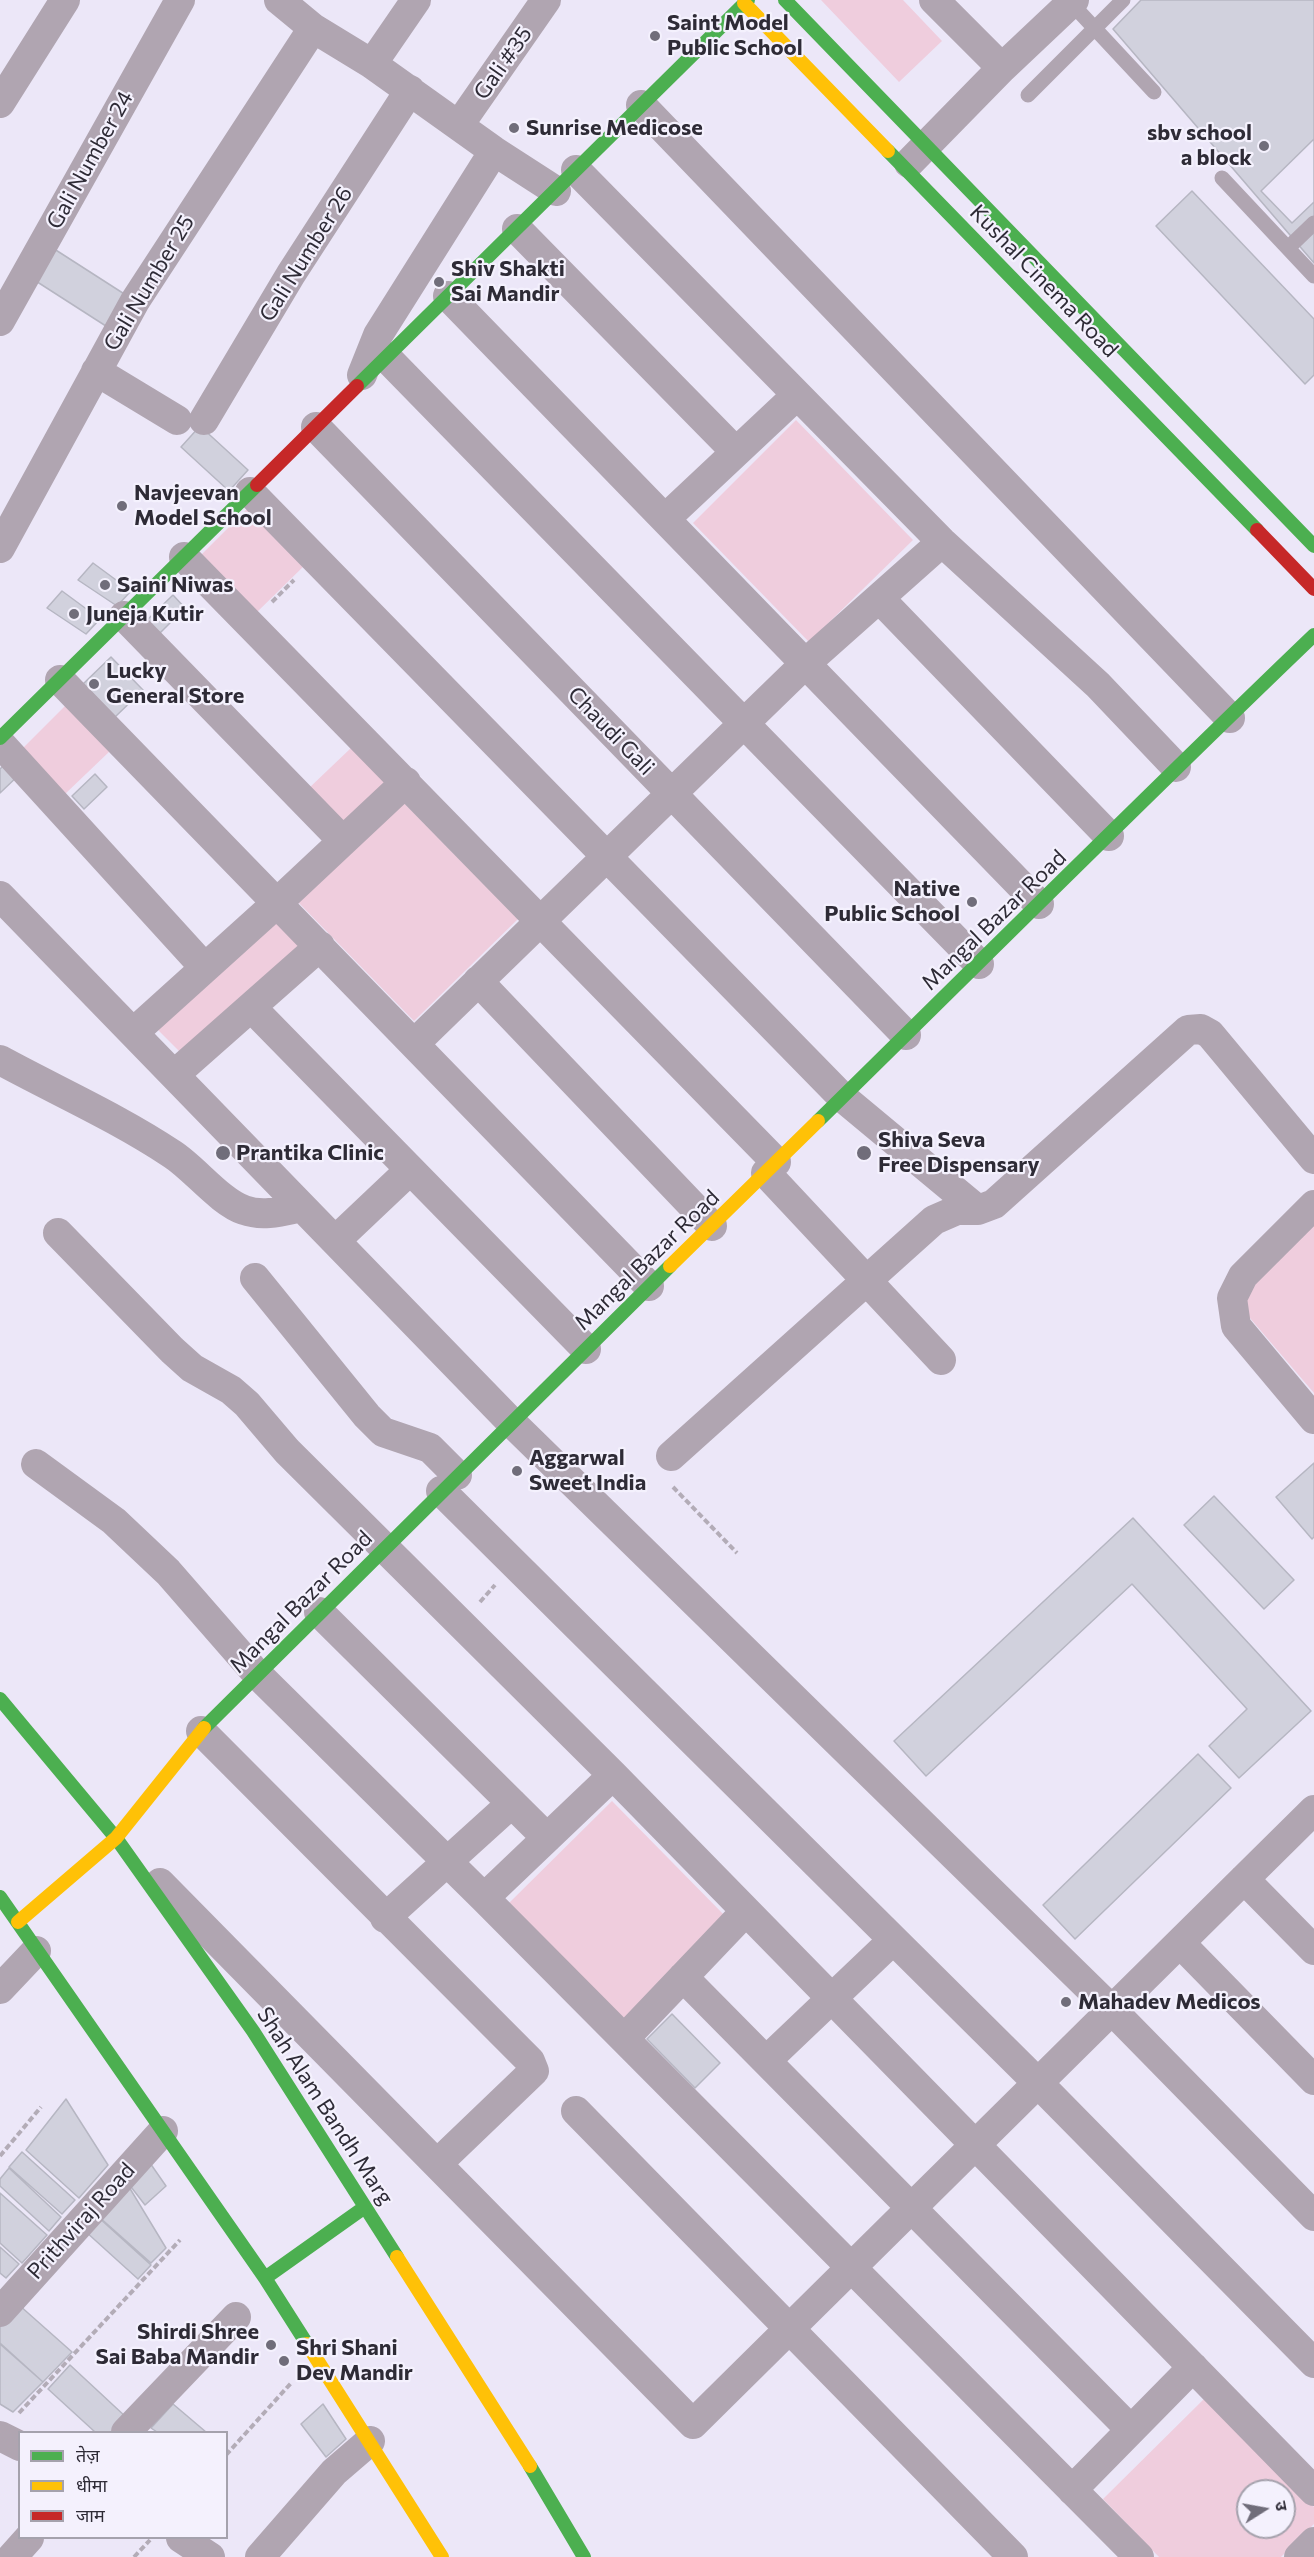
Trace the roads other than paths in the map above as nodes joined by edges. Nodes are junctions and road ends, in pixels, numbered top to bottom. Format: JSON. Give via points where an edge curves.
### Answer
{"nodes":[{"id":1,"x":65,"y":0,"type":"edge"},
{"id":2,"x":180,"y":0,"type":"edge"},
{"id":3,"x":281,"y":0,"type":"edge"},
{"id":4,"x":416,"y":0,"type":"edge"},
{"id":5,"x":546,"y":0,"type":"edge"},
{"id":6,"x":785,"y":0,"type":"edge"},
{"id":7,"x":934,"y":0,"type":"edge"},
{"id":8,"x":1123,"y":0,"type":"edge"},
{"id":9,"x":744,"y":1,"type":"edge"},
{"id":10,"x":1072,"y":1,"type":"edge"},
{"id":11,"x":313,"y":28,"type":"junction"},
{"id":12,"x":1095,"y":28,"type":"junction"},
{"id":13,"x":372,"y":64,"type":"junction"},
{"id":14,"x":1002,"y":68,"type":"junction"},
{"id":15,"x":410,"y":90,"type":"junction"},
{"id":16,"x":1154,"y":92,"type":"dead end"},
{"id":17,"x":1028,"y":95,"type":"dead end"},
{"id":18,"x":0,"y":103,"type":"edge"},
{"id":19,"x":641,"y":105,"type":"junction"},
{"id":20,"x":459,"y":125,"type":"junction"},
{"id":21,"x":926,"y":147,"type":"junction"},
{"id":22,"x":494,"y":151,"type":"junction"},
{"id":23,"x":905,"y":167,"type":"junction"},
{"id":24,"x":1222,"y":178,"type":"dead end"},
{"id":25,"x":566,"y":180,"type":"junction"},
{"id":26,"x":1314,"y":223,"type":"edge"},
{"id":27,"x":517,"y":229,"type":"junction"},
{"id":28,"x":1288,"y":248,"type":"junction"},
{"id":29,"x":1314,"y":276,"type":"edge"},
{"id":30,"x":448,"y":296,"type":"junction"},
{"id":31,"x":0,"y":321,"type":"edge"},
{"id":32,"x":386,"y":357,"type":"junction"},
{"id":33,"x":96,"y":371,"type":"junction"},
{"id":34,"x":357,"y":386,"type":"junction"},
{"id":35,"x":797,"y":395,"type":"junction"},
{"id":36,"x":315,"y":427,"type":"junction"},
{"id":37,"x":736,"y":452,"type":"junction"},
{"id":38,"x":250,"y":492,"type":"junction"},
{"id":39,"x":666,"y":518,"type":"junction"},
{"id":40,"x":942,"y":542,"type":"junction"},
{"id":41,"x":1314,"y":546,"type":"edge"},
{"id":42,"x":0,"y":548,"type":"edge"},
{"id":43,"x":184,"y":557,"type":"junction"},
{"id":44,"x":1314,"y":589,"type":"edge"},
{"id":45,"x":879,"y":598,"type":"junction"},
{"id":46,"x":124,"y":616,"type":"junction"},
{"id":47,"x":1314,"y":635,"type":"edge"},
{"id":48,"x":807,"y":662,"type":"junction"},
{"id":49,"x":60,"y":680,"type":"junction"},
{"id":50,"x":1230,"y":718,"type":"junction"},
{"id":51,"x":744,"y":723,"type":"junction"},
{"id":52,"x":0,"y":738,"type":"edge"},
{"id":53,"x":0,"y":743,"type":"edge"},
{"id":54,"x":1176,"y":767,"type":"junction"},
{"id":55,"x":406,"y":782,"type":"junction"},
{"id":56,"x":672,"y":793,"type":"junction"},
{"id":57,"x":1109,"y":836,"type":"junction"},
{"id":58,"x":342,"y":842,"type":"junction"},
{"id":59,"x":606,"y":856,"type":"junction"},
{"id":60,"x":0,"y":896,"type":"edge"},
{"id":61,"x":277,"y":903,"type":"junction"},
{"id":62,"x":1040,"y":904,"type":"junction"},
{"id":63,"x":541,"y":920,"type":"junction"},
{"id":64,"x":320,"y":946,"type":"junction"},
{"id":65,"x":979,"y":964,"type":"junction"},
{"id":66,"x":205,"y":968,"type":"junction"},
{"id":67,"x":478,"y":981,"type":"junction"},
{"id":68,"x":251,"y":1007,"type":"junction"},
{"id":69,"x":133,"y":1033,"type":"junction"},
{"id":70,"x":906,"y":1035,"type":"junction"},
{"id":71,"x":415,"y":1043,"type":"junction"},
{"id":72,"x":0,"y":1060,"type":"edge"},
{"id":73,"x":174,"y":1075,"type":"junction"},
{"id":74,"x":842,"y":1097,"type":"junction"},
{"id":75,"x":1314,"y":1159,"type":"edge"},
{"id":76,"x":771,"y":1168,"type":"junction"},
{"id":77,"x":410,"y":1170,"type":"junction"},
{"id":78,"x":1314,"y":1205,"type":"edge"},
{"id":79,"x":302,"y":1207,"type":"junction"},
{"id":80,"x":978,"y":1210,"type":"junction"},
{"id":81,"x":712,"y":1226,"type":"junction"},
{"id":82,"x":58,"y":1233,"type":"dead end"},
{"id":83,"x":335,"y":1241,"type":"junction"},
{"id":84,"x":255,"y":1278,"type":"dead end"},
{"id":85,"x":866,"y":1280,"type":"junction"},
{"id":86,"x":649,"y":1286,"type":"junction"},
{"id":87,"x":585,"y":1349,"type":"junction"},
{"id":88,"x":941,"y":1360,"type":"dead end"},
{"id":89,"x":1314,"y":1419,"type":"edge"},
{"id":90,"x":511,"y":1422,"type":"junction"},
{"id":91,"x":36,"y":1464,"type":"dead end"},
{"id":92,"x":669,"y":1468,"type":"road end"},
{"id":93,"x":449,"y":1483,"type":"junction"},
{"id":94,"x":385,"y":1547,"type":"junction"},
{"id":95,"x":319,"y":1612,"type":"junction"},
{"id":96,"x":257,"y":1674,"type":"junction"},
{"id":97,"x":0,"y":1699,"type":"edge"},
{"id":98,"x":201,"y":1731,"type":"junction"},
{"id":99,"x":613,"y":1775,"type":"junction"},
{"id":100,"x":512,"y":1803,"type":"junction"},
{"id":101,"x":1311,"y":1819,"type":"edge"},
{"id":102,"x":116,"y":1838,"type":"junction"},
{"id":103,"x":547,"y":1838,"type":"junction"},
{"id":104,"x":448,"y":1863,"type":"junction"},
{"id":105,"x":1244,"y":1879,"type":"junction"},
{"id":106,"x":0,"y":1897,"type":"edge"},
{"id":107,"x":484,"y":1898,"type":"junction"},
{"id":108,"x":746,"y":1911,"type":"junction"},
{"id":109,"x":386,"y":1918,"type":"junction"},
{"id":110,"x":18,"y":1922,"type":"junction"},
{"id":111,"x":893,"y":1940,"type":"junction"},
{"id":112,"x":1180,"y":1943,"type":"junction"},
{"id":113,"x":1314,"y":1950,"type":"edge"},
{"id":114,"x":36,"y":1951,"type":"junction"},
{"id":115,"x":683,"y":1977,"type":"junction"},
{"id":116,"x":0,"y":1989,"type":"edge"},
{"id":117,"x":832,"y":1998,"type":"junction"},
{"id":118,"x":1111,"y":2009,"type":"junction"},
{"id":119,"x":309,"y":2033,"type":"junction"},
{"id":120,"x":624,"y":2039,"type":"junction"},
{"id":121,"x":262,"y":2045,"type":"junction"},
{"id":122,"x":766,"y":2061,"type":"junction"},
{"id":123,"x":1314,"y":2080,"type":"edge"},
{"id":124,"x":1038,"y":2083,"type":"junction"},
{"id":125,"x":576,"y":2111,"type":"dead end"},
{"id":126,"x":163,"y":2131,"type":"junction"},
{"id":127,"x":975,"y":2145,"type":"junction"},
{"id":128,"x":438,"y":2163,"type":"junction"},
{"id":129,"x":365,"y":2207,"type":"junction"},
{"id":130,"x":912,"y":2208,"type":"junction"},
{"id":131,"x":1314,"y":2216,"type":"edge"},
{"id":132,"x":851,"y":2268,"type":"junction"},
{"id":133,"x":266,"y":2278,"type":"junction"},
{"id":134,"x":0,"y":2312,"type":"edge"},
{"id":135,"x":236,"y":2317,"type":"dead end"},
{"id":136,"x":790,"y":2328,"type":"junction"},
{"id":137,"x":1314,"y":2363,"type":"edge"},
{"id":138,"x":1193,"y":2367,"type":"junction"},
{"id":139,"x":8,"y":2426,"type":"edge"},
{"id":140,"x":1131,"y":2430,"type":"junction"},
{"id":141,"x":128,"y":2431,"type":"edge"},
{"id":142,"x":370,"y":2441,"type":"junction"},
{"id":143,"x":18,"y":2442,"type":"edge"},
{"id":144,"x":1072,"y":2490,"type":"junction"},
{"id":145,"x":1314,"y":2491,"type":"edge"},
{"id":146,"x":28,"y":2539,"type":"edge"},
{"id":147,"x":183,"y":2539,"type":"edge"},
{"id":148,"x":1314,"y":2542,"type":"edge"},
{"id":149,"x":12,"y":2557,"type":"edge"},
{"id":150,"x":210,"y":2557,"type":"edge"},
{"id":151,"x":260,"y":2557,"type":"edge"},
{"id":152,"x":442,"y":2557,"type":"edge"},
{"id":153,"x":584,"y":2557,"type":"edge"},
{"id":154,"x":1013,"y":2557,"type":"edge"},
{"id":155,"x":1139,"y":2557,"type":"edge"},
{"id":156,"x":1299,"y":2557,"type":"edge"}],
"edges":[{"from":1,"to":18,"type":"street"},
{"from":2,"to":31,"type":"street","name":"Gali Number 24"},
{"from":3,"to":11,"type":"street"},
{"from":4,"to":13,"type":"street"},
{"from":5,"to":20,"type":"street","name":"Gali #35"},
{"from":6,"to":21,"type":"street","name":"Kushal Cinema Road"},
{"from":7,"to":14,"type":"street"},
{"from":8,"to":12,"type":"lane"},
{"from":9,"to":19,"type":"street"},
{"from":9,"to":23,"type":"street","name":"Kushal Cinema Road"},
{"from":10,"to":12,"type":"lane"},
{"from":10,"to":14,"type":"street"},
{"from":11,"to":13,"type":"street"},
{"from":11,"to":33,"type":"street","name":"Gali Number 25","via":[[135,300]]},
{"from":12,"to":16,"type":"lane"},
{"from":12,"to":17,"type":"lane"},
{"from":13,"to":15,"type":"street"},
{"from":14,"to":21,"type":"street"},
{"from":15,"to":20,"type":"street"},
{"from":15,"to":33,"type":"street","name":"Gali Number 26","via":[[191,420]]},
{"from":19,"to":25,"type":"street"},
{"from":19,"to":50,"type":"street"},
{"from":20,"to":22,"type":"street"},
{"from":21,"to":23,"type":"street"},
{"from":21,"to":41,"type":"street","name":"Kushal Cinema Road"},
{"from":22,"to":25,"type":"street"},
{"from":22,"to":34,"type":"street","via":[[378,335]]},
{"from":23,"to":44,"type":"street","name":"Kushal Cinema Road"},
{"from":24,"to":28,"type":"lane"},
{"from":25,"to":27,"type":"street"},
{"from":25,"to":35,"type":"street"},
{"from":26,"to":28,"type":"lane"},
{"from":27,"to":30,"type":"street"},
{"from":27,"to":37,"type":"street"},
{"from":28,"to":29,"type":"lane"},
{"from":30,"to":32,"type":"street"},
{"from":30,"to":39,"type":"street"},
{"from":32,"to":34,"type":"street"},
{"from":32,"to":51,"type":"street"},
{"from":33,"to":42,"type":"street","name":"Gali Number 25"},
{"from":34,"to":36,"type":"street"},
{"from":35,"to":37,"type":"street"},
{"from":35,"to":40,"type":"street"},
{"from":36,"to":38,"type":"street"},
{"from":36,"to":56,"type":"street","name":"Chaudi Gali"},
{"from":37,"to":39,"type":"street"},
{"from":38,"to":43,"type":"street"},
{"from":38,"to":59,"type":"street"},
{"from":39,"to":48,"type":"street"},
{"from":40,"to":45,"type":"street"},
{"from":40,"to":54,"type":"street","via":[[1098,685]]},
{"from":43,"to":46,"type":"street"},
{"from":43,"to":55,"type":"street"},
{"from":45,"to":48,"type":"street"},
{"from":45,"to":57,"type":"street"},
{"from":46,"to":49,"type":"street"},
{"from":46,"to":58,"type":"street"},
{"from":47,"to":50,"type":"street","name":"Mangal Bazar Road"},
{"from":48,"to":51,"type":"street"},
{"from":48,"to":62,"type":"street"},
{"from":49,"to":52,"type":"street"},
{"from":49,"to":61,"type":"street"},
{"from":50,"to":54,"type":"street","name":"Mangal Bazar Road"},
{"from":51,"to":56,"type":"street"},
{"from":51,"to":65,"type":"street"},
{"from":53,"to":66,"type":"street"},
{"from":54,"to":57,"type":"street","name":"Mangal Bazar Road"},
{"from":55,"to":58,"type":"street"},
{"from":55,"to":63,"type":"street"},
{"from":56,"to":59,"type":"street"},
{"from":56,"to":70,"type":"street","name":"Chaudi Gali"},
{"from":57,"to":62,"type":"street","name":"Mangal Bazar Road"},
{"from":58,"to":61,"type":"street"},
{"from":59,"to":63,"type":"street"},
{"from":59,"to":74,"type":"street"},
{"from":60,"to":69,"type":"street"},
{"from":61,"to":64,"type":"street"},
{"from":61,"to":66,"type":"street"},
{"from":62,"to":65,"type":"street","name":"Mangal Bazar Road"},
{"from":63,"to":67,"type":"street"},
{"from":63,"to":76,"type":"street"},
{"from":64,"to":68,"type":"street"},
{"from":64,"to":71,"type":"street"},
{"from":65,"to":70,"type":"street","name":"Mangal Bazar Road"},
{"from":66,"to":69,"type":"street"},
{"from":67,"to":71,"type":"street"},
{"from":67,"to":81,"type":"street"},
{"from":68,"to":73,"type":"street"},
{"from":68,"to":77,"type":"street"},
{"from":69,"to":73,"type":"street"},
{"from":70,"to":74,"type":"street","name":"Mangal Bazar Road"},
{"from":71,"to":86,"type":"street"},
{"from":72,"to":79,"type":"street","via":[[129,1127],[174,1155],[243,1210],[271,1214]]},
{"from":73,"to":79,"type":"street"},
{"from":74,"to":76,"type":"street","name":"Mangal Bazar Road"},
{"from":74,"to":80,"type":"street"},
{"from":75,"to":80,"type":"street","via":[[1210,1034],[1188,1029],[994,1204]]},
{"from":76,"to":81,"type":"street","name":"Mangal Bazar Road"},
{"from":76,"to":85,"type":"street"},
{"from":77,"to":83,"type":"street"},
{"from":77,"to":87,"type":"street"},
{"from":78,"to":89,"type":"street","via":[[1244,1276],[1232,1298],[1236,1326]]},
{"from":79,"to":83,"type":"street"},
{"from":80,"to":85,"type":"street","via":[[957,1210],[934,1220]]},
{"from":81,"to":86,"type":"street","name":"Mangal Bazar Road"},
{"from":82,"to":94,"type":"street","via":[[172,1350],[247,1404],[287,1451]]},
{"from":83,"to":90,"type":"street"},
{"from":84,"to":93,"type":"street","via":[[367,1416],[383,1432],[430,1448]]},
{"from":85,"to":88,"type":"street"},
{"from":85,"to":92,"type":"street"},
{"from":86,"to":87,"type":"street","name":"Mangal Bazar Road"},
{"from":87,"to":90,"type":"street","name":"Mangal Bazar Road"},
{"from":90,"to":93,"type":"street","name":"Mangal Bazar Road"},
{"from":90,"to":118,"type":"street"},
{"from":91,"to":96,"type":"street","via":[[114,1521],[168,1572]]},
{"from":93,"to":94,"type":"street","name":"Mangal Bazar Road"},
{"from":93,"to":111,"type":"street","via":[[515,1564]]},
{"from":94,"to":95,"type":"street","name":"Mangal Bazar Road"},
{"from":94,"to":99,"type":"street"},
{"from":95,"to":96,"type":"street","name":"Mangal Bazar Road"},
{"from":95,"to":100,"type":"street"},
{"from":96,"to":98,"type":"street","name":"Mangal Bazar Road"},
{"from":96,"to":104,"type":"street"},
{"from":97,"to":102,"type":"street","name":"Shah Alam Bandh Marg"},
{"from":98,"to":102,"type":"street","name":"Mangal Bazar Road"},
{"from":98,"to":109,"type":"street"},
{"from":99,"to":103,"type":"street"},
{"from":99,"to":108,"type":"street"},
{"from":100,"to":103,"type":"street"},
{"from":100,"to":104,"type":"street"},
{"from":101,"to":105,"type":"street"},
{"from":102,"to":110,"type":"street","name":"Mangal Bazar Road"},
{"from":102,"to":119,"type":"street"},
{"from":102,"to":121,"type":"street","name":"Shah Alam Bandh Marg"},
{"from":103,"to":107,"type":"street"},
{"from":104,"to":107,"type":"street"},
{"from":104,"to":109,"type":"street"},
{"from":105,"to":112,"type":"street"},
{"from":105,"to":113,"type":"street"},
{"from":106,"to":110,"type":"street"},
{"from":107,"to":120,"type":"street"},
{"from":108,"to":115,"type":"street"},
{"from":108,"to":117,"type":"street"},
{"from":109,"to":128,"type":"street","via":[[530,2061],[534,2071]]},
{"from":110,"to":114,"type":"street"},
{"from":111,"to":117,"type":"street"},
{"from":111,"to":124,"type":"street"},
{"from":112,"to":118,"type":"street"},
{"from":112,"to":123,"type":"street"},
{"from":114,"to":116,"type":"street"},
{"from":114,"to":126,"type":"street"},
{"from":115,"to":120,"type":"street"},
{"from":115,"to":122,"type":"street"},
{"from":117,"to":122,"type":"street"},
{"from":117,"to":127,"type":"street"},
{"from":118,"to":124,"type":"street"},
{"from":118,"to":131,"type":"street"},
{"from":119,"to":121,"type":"street"},
{"from":119,"to":128,"type":"street"},
{"from":120,"to":132,"type":"street"},
{"from":121,"to":129,"type":"street","name":"Shah Alam Bandh Marg"},
{"from":122,"to":130,"type":"street"},
{"from":124,"to":127,"type":"street"},
{"from":124,"to":137,"type":"street"},
{"from":125,"to":136,"type":"street"},
{"from":126,"to":133,"type":"street"},
{"from":126,"to":134,"type":"street","name":"Prithviraj Road"},
{"from":127,"to":130,"type":"street"},
{"from":127,"to":138,"type":"street"},
{"from":128,"to":136,"type":"street","via":[[693,2424]]},
{"from":129,"to":133,"type":"street"},
{"from":129,"to":153,"type":"street","name":"Shah Alam Bandh Marg"},
{"from":130,"to":132,"type":"street"},
{"from":130,"to":140,"type":"street"},
{"from":132,"to":136,"type":"street"},
{"from":132,"to":144,"type":"street"},
{"from":133,"to":142,"type":"street"},
{"from":135,"to":141,"type":"street"},
{"from":136,"to":154,"type":"street"},
{"from":138,"to":140,"type":"street"},
{"from":138,"to":145,"type":"street"},
{"from":139,"to":143,"type":"street"},
{"from":140,"to":144,"type":"street"},
{"from":142,"to":151,"type":"street","via":[[334,2472]]},
{"from":142,"to":152,"type":"street"},
{"from":144,"to":155,"type":"street"},
{"from":146,"to":149,"type":"street"},
{"from":147,"to":150,"type":"street"},
{"from":148,"to":156,"type":"street"}]}
